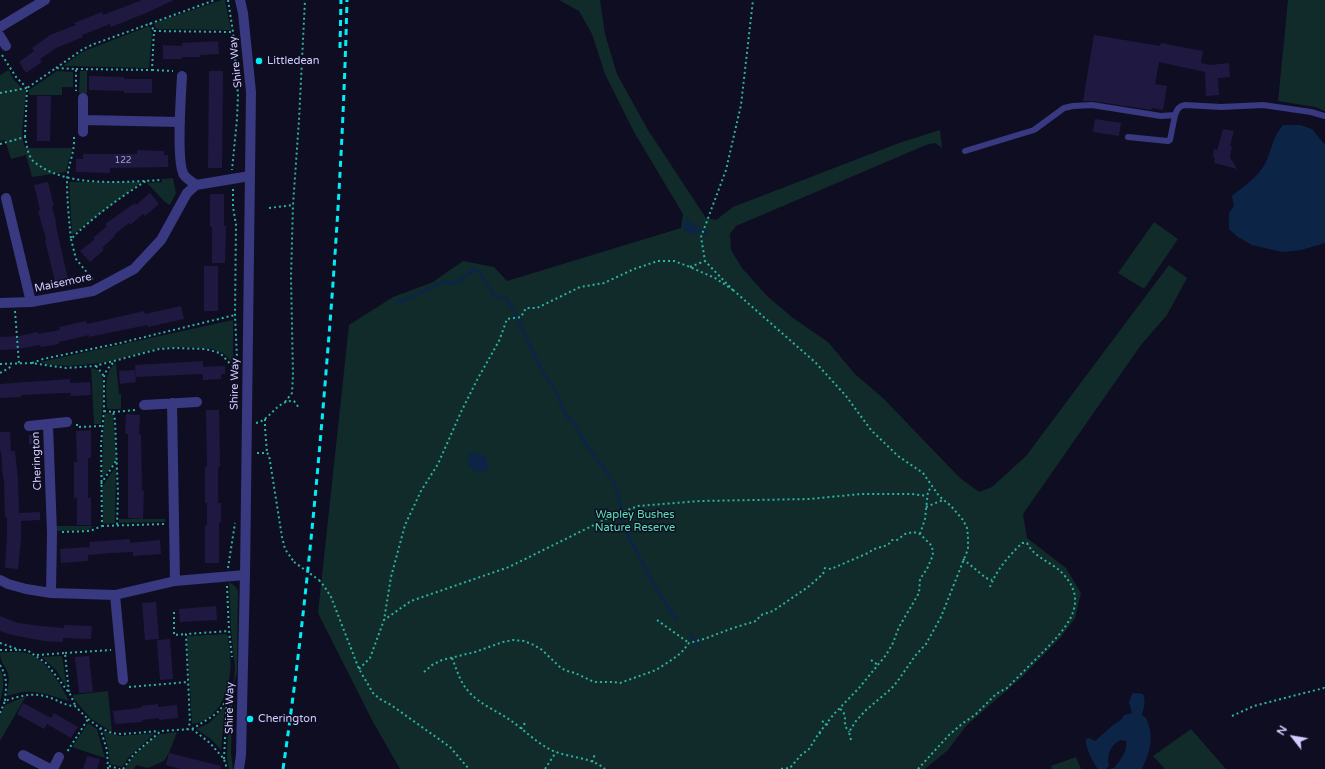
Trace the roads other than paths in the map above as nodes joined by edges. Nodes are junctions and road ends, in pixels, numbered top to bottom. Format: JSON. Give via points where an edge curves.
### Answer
{"nodes":[{"id":1,"x":45,"y":0,"type":"edge"},
{"id":2,"x":240,"y":0,"type":"edge"},
{"id":3,"x":0,"y":27,"type":"edge"},
{"id":4,"x":0,"y":36,"type":"edge"},
{"id":5,"x":3,"y":49,"type":"edge"},
{"id":6,"x":182,"y":76,"type":"road end"},
{"id":7,"x":83,"y":98,"type":"road end"},
{"id":8,"x":1175,"y":115,"type":"junction"},
{"id":9,"x":1325,"y":116,"type":"edge"},
{"id":10,"x":83,"y":120,"type":"junction"},
{"id":11,"x":180,"y":122,"type":"junction"},
{"id":12,"x":83,"y":132,"type":"road end"},
{"id":13,"x":1128,"y":137,"type":"dead end"},
{"id":14,"x":965,"y":151,"type":"dead end"},
{"id":15,"x":250,"y":176,"type":"junction"},
{"id":16,"x":196,"y":185,"type":"junction"},
{"id":17,"x":6,"y":198,"type":"dead end"},
{"id":18,"x":31,"y":302,"type":"junction"},
{"id":19,"x":0,"y":303,"type":"edge"},
{"id":20,"x":197,"y":402,"type":"dead end"},
{"id":21,"x":172,"y":403,"type":"junction"},
{"id":22,"x":144,"y":405,"type":"road end"},
{"id":23,"x":72,"y":421,"type":"road end"},
{"id":24,"x":48,"y":424,"type":"junction"},
{"id":25,"x":29,"y":426,"type":"dead end"},
{"id":26,"x":245,"y":575,"type":"junction"},
{"id":27,"x":0,"y":580,"type":"edge"},
{"id":28,"x":175,"y":581,"type":"junction"},
{"id":29,"x":51,"y":593,"type":"junction"},
{"id":30,"x":115,"y":595,"type":"junction"},
{"id":31,"x":123,"y":680,"type":"road end"},
{"id":32,"x":24,"y":755,"type":"dead end"},
{"id":33,"x":60,"y":757,"type":"road end"},
{"id":34,"x":50,"y":769,"type":"edge"},
{"id":35,"x":53,"y":769,"type":"edge"},
{"id":36,"x":239,"y":769,"type":"edge"}],
"edges":[{"from":1,"to":3,"type":"street"},
{"from":2,"to":15,"type":"street","name":"Shire Way","via":[[244,13],[251,92]]},
{"from":4,"to":5,"type":"street"},
{"from":6,"to":11,"type":"street"},
{"from":7,"to":10,"type":"street"},
{"from":8,"to":9,"type":"lane","via":[[1177,109],[1186,105],[1263,105]]},
{"from":8,"to":13,"type":"lane","via":[[1168,141]]},
{"from":8,"to":14,"type":"lane","via":[[1161,116],[1092,105],[1073,106],[1064,108],[1034,130]]},
{"from":10,"to":11,"type":"street"},
{"from":10,"to":12,"type":"street"},
{"from":11,"to":16,"type":"street","via":[[180,157],[184,174]]},
{"from":15,"to":16,"type":"street"},
{"from":15,"to":26,"type":"street","name":"Shire Way"},
{"from":16,"to":18,"type":"street","name":"Maisemore","via":[[187,193],[161,240],[134,269],[93,291]]},
{"from":17,"to":18,"type":"street","name":"Maisemore"},
{"from":18,"to":19,"type":"street","name":"Maisemore"},
{"from":20,"to":21,"type":"street"},
{"from":21,"to":22,"type":"street"},
{"from":21,"to":28,"type":"street"},
{"from":23,"to":24,"type":"street","name":"Cherington"},
{"from":24,"to":25,"type":"street","name":"Cherington"},
{"from":24,"to":29,"type":"street","name":"Cherington","via":[[52,533]]},
{"from":26,"to":28,"type":"street"},
{"from":26,"to":36,"type":"street","name":"Shire Way"},
{"from":27,"to":29,"type":"street","via":[[26,589]]},
{"from":28,"to":30,"type":"street"},
{"from":29,"to":30,"type":"street"},
{"from":30,"to":31,"type":"street"},
{"from":32,"to":34,"type":"street"},
{"from":33,"to":35,"type":"street"}]}
